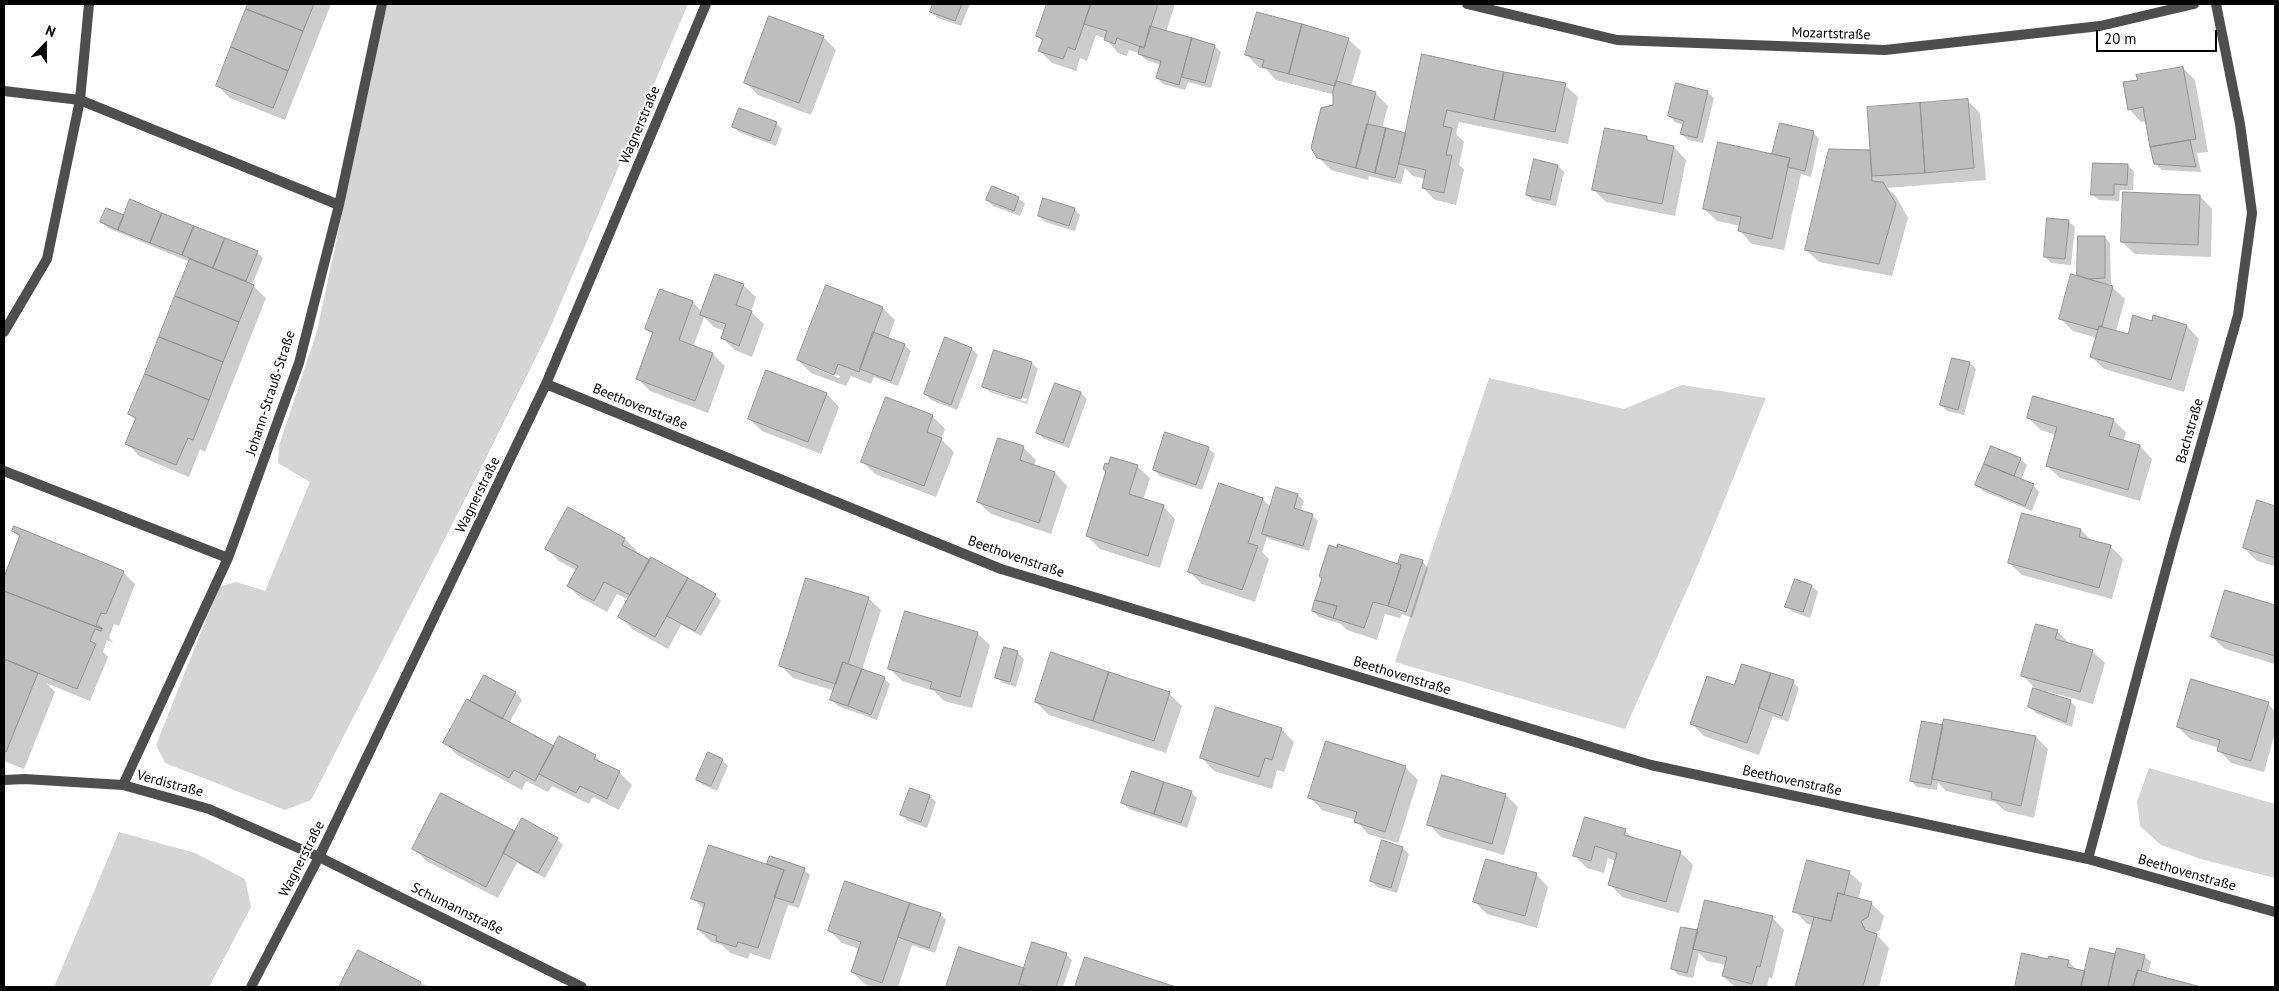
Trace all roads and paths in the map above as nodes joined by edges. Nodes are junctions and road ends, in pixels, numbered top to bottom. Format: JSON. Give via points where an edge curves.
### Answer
{"nodes":[{"id":1,"x":89,"y":4,"type":"edge"},
{"id":2,"x":382,"y":4,"type":"edge"},
{"id":3,"x":706,"y":4,"type":"edge"},
{"id":4,"x":1467,"y":4,"type":"edge"},
{"id":5,"x":2194,"y":4,"type":"edge"},
{"id":6,"x":2216,"y":4,"type":"edge"},
{"id":7,"x":4,"y":90,"type":"edge"},
{"id":8,"x":80,"y":100,"type":"junction"},
{"id":9,"x":339,"y":205,"type":"junction"},
{"id":10,"x":4,"y":332,"type":"edge"},
{"id":11,"x":546,"y":384,"type":"junction"},
{"id":12,"x":4,"y":471,"type":"edge"},
{"id":13,"x":228,"y":558,"type":"junction"},
{"id":14,"x":4,"y":780,"type":"edge"},
{"id":15,"x":123,"y":785,"type":"junction"},
{"id":16,"x":319,"y":856,"type":"junction"},
{"id":17,"x":2088,"y":859,"type":"junction"},
{"id":18,"x":2275,"y":912,"type":"edge"},
{"id":19,"x":251,"y":987,"type":"edge"},
{"id":20,"x":582,"y":987,"type":"edge"}],
"edges":[{"from":1,"to":8,"type":"street"},
{"from":2,"to":9,"type":"street","name":"Johann-Strauß-Straße"},
{"from":3,"to":11,"type":"street","name":"Wagnerstraße"},
{"from":4,"to":5,"type":"street","name":"Mozartstraße","via":[[1617,40],[1885,50],[2100,26]]},
{"from":6,"to":17,"type":"street","name":"Bachstraße","via":[[2240,124],[2252,213],[2238,315]]},
{"from":7,"to":8,"type":"street"},
{"from":8,"to":9,"type":"street"},
{"from":8,"to":10,"type":"street","via":[[47,259]]},
{"from":9,"to":13,"type":"street","name":"Johann-Strauß-Straße","via":[[298,363]]},
{"from":11,"to":16,"type":"street","name":"Wagnerstraße"},
{"from":11,"to":17,"type":"street","name":"Beethovenstraße","via":[[1011,572],[1651,765]]},
{"from":12,"to":13,"type":"street"},
{"from":13,"to":15,"type":"street","name":"Johann-Strauß-Straße"},
{"from":14,"to":15,"type":"street","name":"Verdistraße","via":[[25,778]]},
{"from":15,"to":16,"type":"street","name":"Verdistraße","via":[[209,809]]},
{"from":16,"to":19,"type":"street","name":"Wagnerstraße"},
{"from":16,"to":20,"type":"street","name":"Schumannstraße"},
{"from":17,"to":18,"type":"street","name":"Beethovenstraße"}]}
